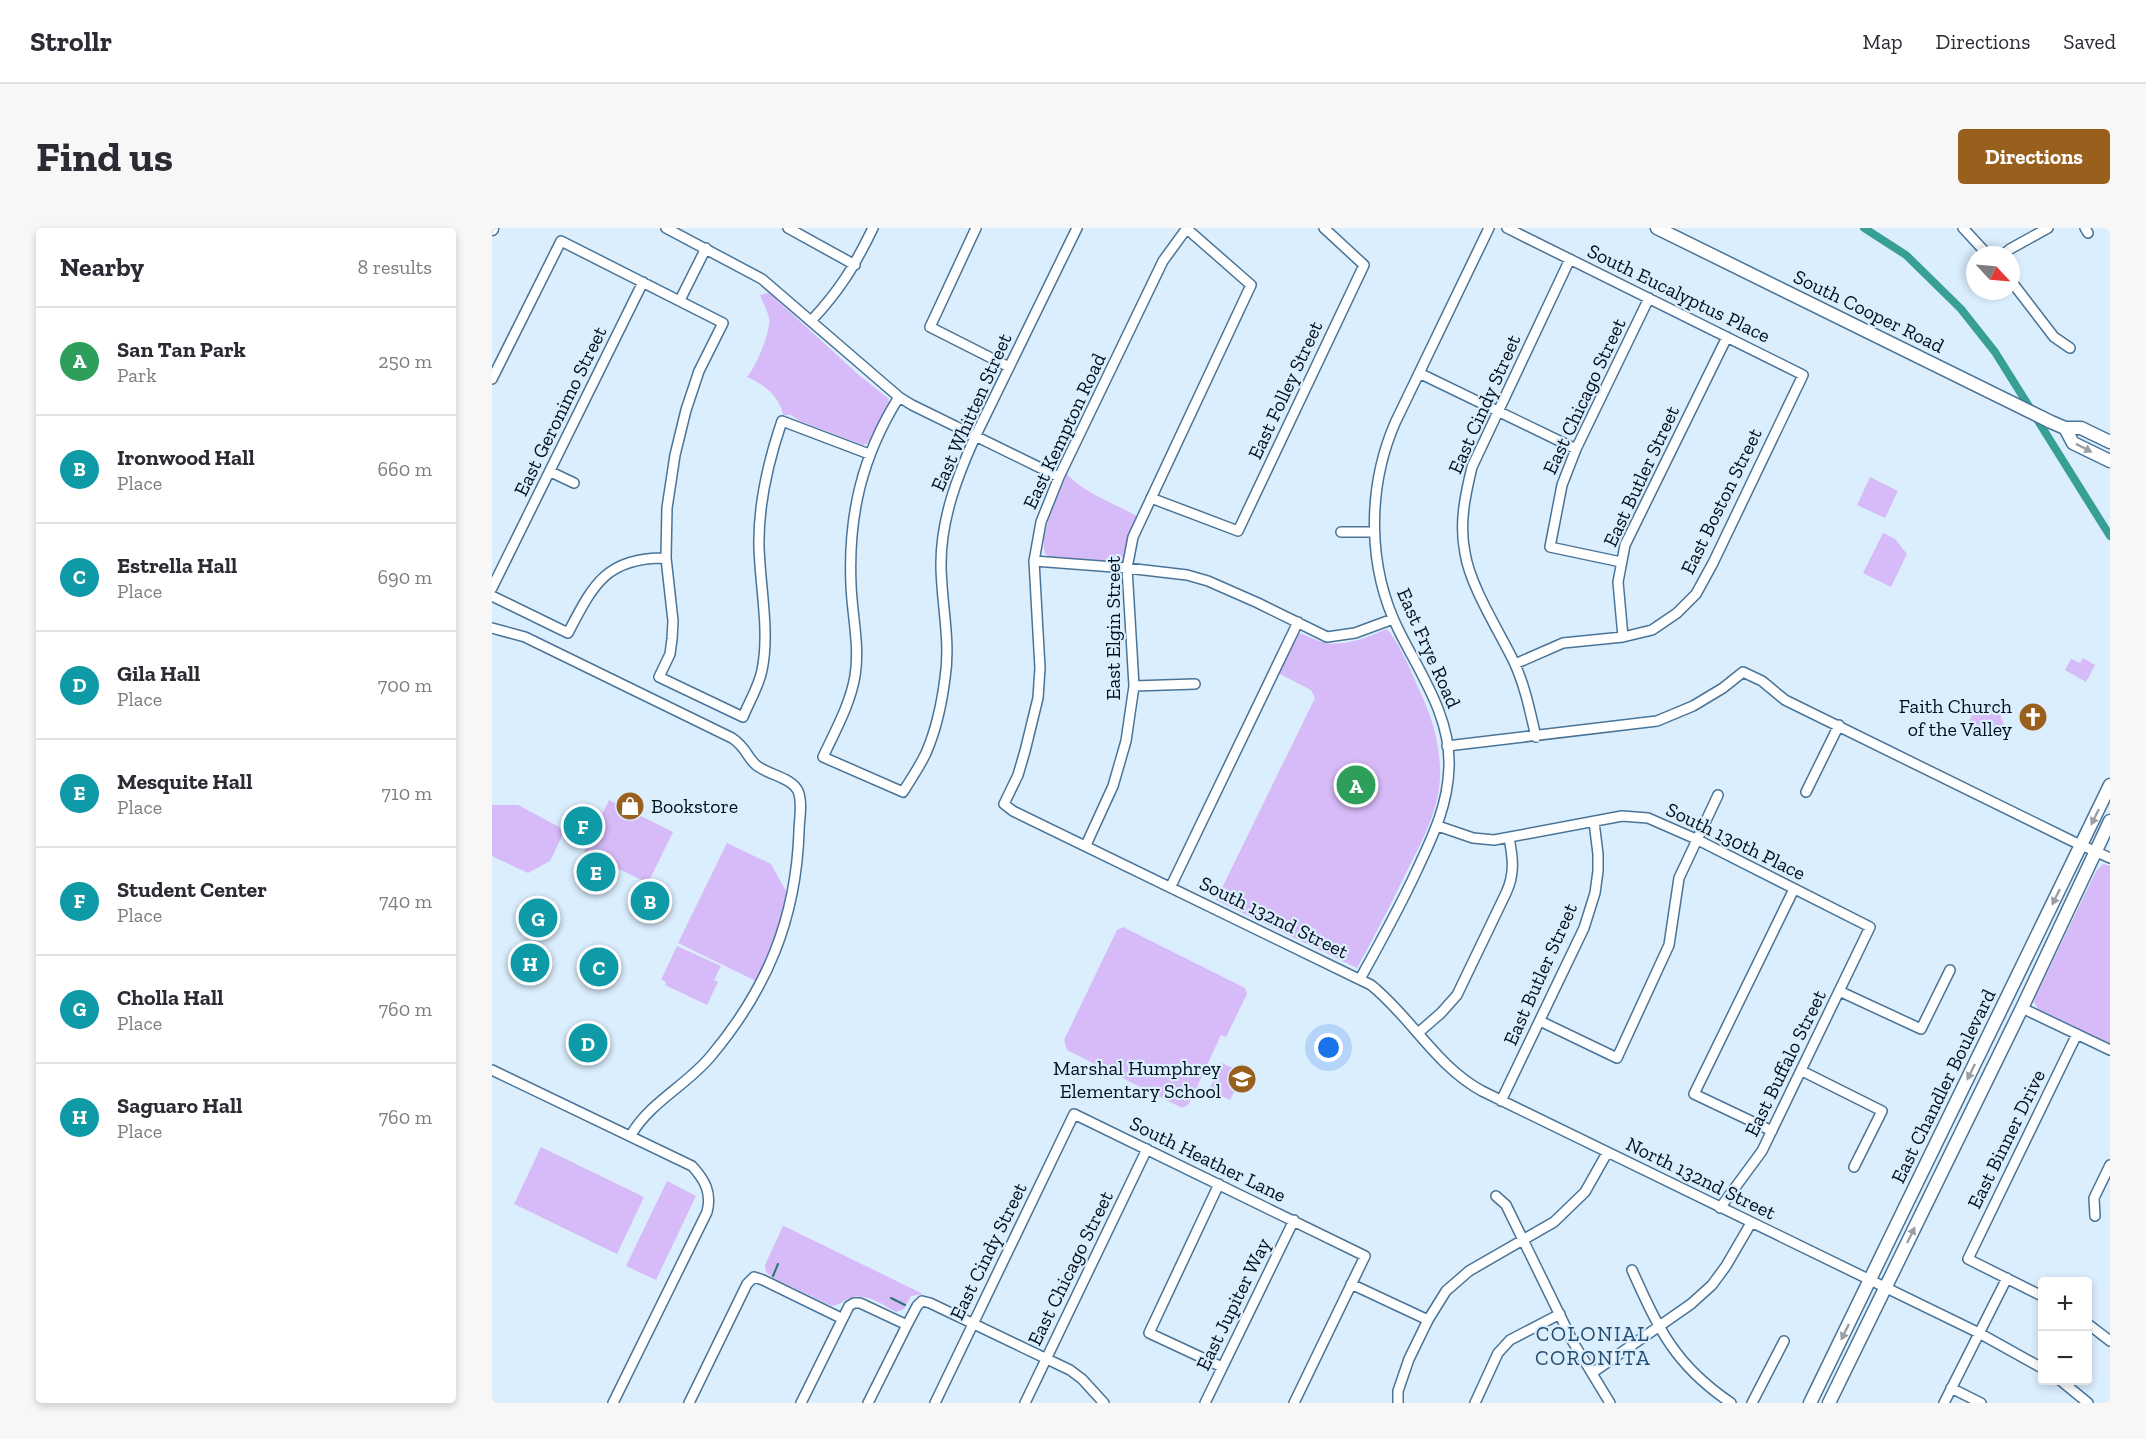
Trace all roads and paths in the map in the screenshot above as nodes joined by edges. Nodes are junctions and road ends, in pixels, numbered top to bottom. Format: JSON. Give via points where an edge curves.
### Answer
{"nodes":[{"id":1,"x":666,"y":228,"type":"edge"},
{"id":2,"x":788,"y":228,"type":"edge"},
{"id":3,"x":873,"y":228,"type":"edge"},
{"id":4,"x":976,"y":228,"type":"edge"},
{"id":5,"x":1077,"y":228,"type":"edge"},
{"id":6,"x":1187,"y":228,"type":"edge"},
{"id":7,"x":1324,"y":228,"type":"edge"},
{"id":8,"x":1489,"y":228,"type":"edge"},
{"id":9,"x":1507,"y":228,"type":"edge"},
{"id":10,"x":1657,"y":228,"type":"edge"},
{"id":11,"x":1963,"y":228,"type":"edge"},
{"id":12,"x":2048,"y":228,"type":"edge"},
{"id":13,"x":1980,"y":246,"type":"edge"},
{"id":14,"x":2015,"y":246,"type":"edge"},
{"id":15,"x":706,"y":248,"type":"junction"},
{"id":16,"x":1570,"y":259,"type":"junction"},
{"id":17,"x":855,"y":265,"type":"junction"},
{"id":18,"x":643,"y":282,"type":"junction"},
{"id":19,"x":2020,"y":293,"type":"edge"},
{"id":20,"x":1649,"y":298,"type":"junction"},
{"id":21,"x":680,"y":300,"type":"junction"},
{"id":22,"x":811,"y":321,"type":"junction"},
{"id":23,"x":1727,"y":337,"type":"junction"},
{"id":24,"x":2070,"y":348,"type":"dead end"},
{"id":25,"x":1009,"y":367,"type":"junction"},
{"id":26,"x":1419,"y":373,"type":"junction"},
{"id":27,"x":1803,"y":375,"type":"joint"},
{"id":28,"x":492,"y":379,"type":"edge"},
{"id":29,"x":899,"y":397,"type":"junction"},
{"id":30,"x":1498,"y":411,"type":"junction"},
{"id":31,"x":2064,"y":428,"type":"junction"},
{"id":32,"x":975,"y":437,"type":"junction"},
{"id":33,"x":2110,"y":442,"type":"edge"},
{"id":34,"x":1576,"y":449,"type":"junction"},
{"id":35,"x":869,"y":454,"type":"junction"},
{"id":36,"x":2110,"y":461,"type":"edge"},
{"id":37,"x":551,"y":472,"type":"junction"},
{"id":38,"x":1059,"y":477,"type":"junction"},
{"id":39,"x":574,"y":483,"type":"dead end"},
{"id":40,"x":1151,"y":498,"type":"junction"},
{"id":41,"x":1341,"y":532,"type":"dead end"},
{"id":42,"x":1374,"y":532,"type":"junction"},
{"id":43,"x":666,"y":558,"type":"junction"},
{"id":44,"x":1034,"y":561,"type":"junction"},
{"id":45,"x":1621,"y":562,"type":"junction"},
{"id":46,"x":1127,"y":568,"type":"junction"},
{"id":47,"x":492,"y":588,"type":"edge"},
{"id":48,"x":492,"y":596,"type":"edge"},
{"id":49,"x":1393,"y":619,"type":"junction"},
{"id":50,"x":1298,"y":622,"type":"junction"},
{"id":51,"x":492,"y":628,"type":"edge"},
{"id":52,"x":1623,"y":637,"type":"junction"},
{"id":53,"x":1515,"y":664,"type":"junction"},
{"id":54,"x":1194,"y":684,"type":"dead end"},
{"id":55,"x":1134,"y":686,"type":"junction"},
{"id":56,"x":1839,"y":726,"type":"junction"},
{"id":57,"x":1536,"y":737,"type":"junction"},
{"id":58,"x":1447,"y":746,"type":"junction"},
{"id":59,"x":2110,"y":785,"type":"edge"},
{"id":60,"x":1806,"y":792,"type":"dead end"},
{"id":61,"x":1718,"y":795,"type":"dead end"},
{"id":62,"x":1005,"y":804,"type":"joint"},
{"id":63,"x":2110,"y":821,"type":"edge"},
{"id":64,"x":1593,"y":822,"type":"junction"},
{"id":65,"x":1438,"y":826,"type":"junction"},
{"id":66,"x":1509,"y":838,"type":"junction"},
{"id":67,"x":1696,"y":839,"type":"junction"},
{"id":68,"x":2082,"y":844,"type":"junction"},
{"id":69,"x":1086,"y":845,"type":"junction"},
{"id":70,"x":2096,"y":850,"type":"junction"},
{"id":71,"x":2110,"y":858,"type":"edge"},
{"id":72,"x":1171,"y":886,"type":"junction"},
{"id":73,"x":1794,"y":889,"type":"junction"},
{"id":74,"x":1870,"y":927,"type":"joint"},
{"id":75,"x":1950,"y":970,"type":"dead end"},
{"id":76,"x":1360,"y":979,"type":"junction"},
{"id":77,"x":1839,"y":991,"type":"junction"},
{"id":78,"x":2022,"y":1008,"type":"junction"},
{"id":79,"x":1540,"y":1021,"type":"junction"},
{"id":80,"x":1418,"y":1033,"type":"junction"},
{"id":81,"x":2077,"y":1034,"type":"junction"},
{"id":82,"x":2110,"y":1050,"type":"edge"},
{"id":83,"x":492,"y":1070,"type":"edge"},
{"id":84,"x":1802,"y":1071,"type":"junction"},
{"id":85,"x":1501,"y":1101,"type":"junction"},
{"id":86,"x":1074,"y":1114,"type":"joint"},
{"id":87,"x":1772,"y":1131,"type":"junction"},
{"id":88,"x":631,"y":1136,"type":"junction"},
{"id":89,"x":1147,"y":1149,"type":"junction"},
{"id":90,"x":1607,"y":1153,"type":"junction"},
{"id":91,"x":2110,"y":1165,"type":"edge"},
{"id":92,"x":1854,"y":1167,"type":"dead end"},
{"id":93,"x":1220,"y":1184,"type":"junction"},
{"id":94,"x":1496,"y":1196,"type":"dead end"},
{"id":95,"x":1720,"y":1208,"type":"junction"},
{"id":96,"x":2095,"y":1216,"type":"dead end"},
{"id":97,"x":1294,"y":1220,"type":"junction"},
{"id":98,"x":1751,"y":1223,"type":"junction"},
{"id":99,"x":1524,"y":1241,"type":"junction"},
{"id":100,"x":1632,"y":1270,"type":"dead end"},
{"id":101,"x":2007,"y":1278,"type":"junction"},
{"id":102,"x":1870,"y":1280,"type":"junction"},
{"id":103,"x":1351,"y":1284,"type":"junction"},
{"id":104,"x":1885,"y":1287,"type":"junction"},
{"id":105,"x":2038,"y":1294,"type":"edge"},
{"id":106,"x":1560,"y":1314,"type":"junction"},
{"id":107,"x":841,"y":1318,"type":"junction"},
{"id":108,"x":1428,"y":1320,"type":"junction"},
{"id":109,"x":974,"y":1323,"type":"junction"},
{"id":110,"x":907,"y":1325,"type":"junction"},
{"id":111,"x":1658,"y":1326,"type":"junction"},
{"id":112,"x":2092,"y":1327,"type":"edge"},
{"id":113,"x":1979,"y":1333,"type":"junction"},
{"id":114,"x":1784,"y":1341,"type":"dead end"},
{"id":115,"x":2110,"y":1341,"type":"edge"},
{"id":116,"x":1047,"y":1358,"type":"junction"},
{"id":117,"x":2038,"y":1365,"type":"edge"},
{"id":118,"x":1222,"y":1368,"type":"junction"},
{"id":119,"x":1592,"y":1373,"type":"junction"},
{"id":120,"x":2066,"y":1385,"type":"edge"},
{"id":121,"x":1952,"y":1388,"type":"junction"},
{"id":122,"x":613,"y":1403,"type":"edge"},
{"id":123,"x":689,"y":1403,"type":"edge"},
{"id":124,"x":801,"y":1403,"type":"edge"},
{"id":125,"x":868,"y":1403,"type":"edge"},
{"id":126,"x":935,"y":1403,"type":"edge"},
{"id":127,"x":1025,"y":1403,"type":"edge"},
{"id":128,"x":1104,"y":1403,"type":"edge"},
{"id":129,"x":1204,"y":1403,"type":"edge"},
{"id":130,"x":1294,"y":1403,"type":"edge"},
{"id":131,"x":1398,"y":1403,"type":"edge"},
{"id":132,"x":1476,"y":1403,"type":"edge"},
{"id":133,"x":1610,"y":1403,"type":"edge"},
{"id":134,"x":1731,"y":1403,"type":"edge"},
{"id":135,"x":1752,"y":1403,"type":"edge"},
{"id":136,"x":1810,"y":1403,"type":"edge"},
{"id":137,"x":1829,"y":1403,"type":"edge"},
{"id":138,"x":1944,"y":1403,"type":"edge"},
{"id":139,"x":1981,"y":1403,"type":"edge"},
{"id":140,"x":2088,"y":1403,"type":"edge"}],
"edges":[{"from":1,"to":15,"type":"street"},
{"from":2,"to":17,"type":"street"},
{"from":3,"to":17,"type":"street"},
{"from":4,"to":25,"type":"street","via":[[930,327]]},
{"from":5,"to":25,"type":"street","name":"East Whitten Street"},
{"from":6,"to":38,"type":"street","name":"East Kempton Road","via":[[1163,261]]},
{"from":6,"to":40,"type":"street","name":"East Elgin Street","via":[[1251,285]]},
{"from":7,"to":40,"type":"street","name":"East Folley Street","via":[[1364,265],[1238,531]]},
{"from":8,"to":26,"type":"street","name":"East Frye Road"},
{"from":9,"to":16,"type":"street","name":"South Eucalyptus Place"},
{"from":10,"to":31,"type":"main road","name":"South Cooper Road"},
{"from":11,"to":13,"type":"street"},
{"from":12,"to":14,"type":"street"},
{"from":15,"to":21,"type":"street"},
{"from":15,"to":22,"type":"street","via":[[762,279]]},
{"from":16,"to":20,"type":"street","name":"South Eucalyptus Place"},
{"from":16,"to":30,"type":"street","name":"East Cindy Street"},
{"from":17,"to":22,"type":"street","via":[[834,297]]},
{"from":18,"to":21,"type":"street"},
{"from":18,"to":28,"type":"street","via":[[561,241]]},
{"from":18,"to":37,"type":"street","name":"East Geronimo Street"},
{"from":19,"to":24,"type":"street","via":[[2054,337]]},
{"from":20,"to":23,"type":"street","name":"South Eucalyptus Place"},
{"from":20,"to":34,"type":"street","name":"East Chicago Street"},
{"from":21,"to":43,"type":"street","via":[[723,323],[699,371],[680,433],[667,508]]},
{"from":22,"to":29,"type":"street"},
{"from":23,"to":27,"type":"street","name":"South Eucalyptus Place"},
{"from":23,"to":45,"type":"street","name":"East Butler Street","via":[[1625,545]]},
{"from":25,"to":32,"type":"street","name":"East Whitten Street"},
{"from":26,"to":30,"type":"street"},
{"from":26,"to":42,"type":"street","name":"East Frye Road","via":[[1382,460]]},
{"from":27,"to":52,"type":"street","name":"East Boston Street","via":[[1696,594],[1652,630]]},
{"from":29,"to":32,"type":"street"},
{"from":29,"to":35,"type":"street"},
{"from":30,"to":34,"type":"street"},
{"from":30,"to":53,"type":"street","name":"East Cindy Street","via":[[1472,467],[1462,526],[1472,576]]},
{"from":31,"to":33,"type":"main road","name":"South Cooper Road","via":[[2081,428]]},
{"from":31,"to":36,"type":"main road","name":"South Cooper Road","one_way":true,"via":[[2073,443]]},
{"from":32,"to":35,"type":"street","name":"East Whitten Street","via":[[953,491],[943,536],[946,677],[926,753],[903,792],[823,757],[855,676],[850,550],[856,501]]},
{"from":32,"to":38,"type":"street"},
{"from":34,"to":45,"type":"street","name":"East Chicago Street","via":[[1562,485],[1550,547]]},
{"from":35,"to":43,"type":"street","via":[[782,421],[770,457],[760,511],[765,645],[762,672],[743,717],[659,677],[672,639]]},
{"from":37,"to":39,"type":"street"},
{"from":37,"to":47,"type":"street","name":"East Geronimo Street"},
{"from":38,"to":44,"type":"street","name":"East Kempton Road","via":[[1041,522]]},
{"from":40,"to":46,"type":"street","name":"East Elgin Street","via":[[1133,537]]},
{"from":41,"to":42,"type":"street"},
{"from":42,"to":49,"type":"street","name":"East Frye Road","via":[[1379,573]]},
{"from":43,"to":48,"type":"street","via":[[620,564],[599,580],[568,633]]},
{"from":44,"to":46,"type":"street"},
{"from":44,"to":62,"type":"street","name":"East Kempton Road","via":[[1038,698],[1025,751]]},
{"from":45,"to":52,"type":"street","name":"East Butler Street","via":[[1618,594]]},
{"from":46,"to":50,"type":"street","via":[[1208,581]]},
{"from":46,"to":55,"type":"street","name":"East Elgin Street"},
{"from":49,"to":50,"type":"street","via":[[1355,633],[1327,637]]},
{"from":49,"to":58,"type":"street","name":"East Frye Road","via":[[1437,706]]},
{"from":50,"to":72,"type":"street"},
{"from":51,"to":88,"type":"street","via":[[525,637],[722,733],[741,744],[755,764],[793,784],[798,792],[798,855],[793,894],[772,962],[738,1022],[709,1059],[647,1111]]},
{"from":52,"to":53,"type":"street","name":"East Boston Street","via":[[1563,643]]},
{"from":53,"to":57,"type":"street","name":"East Cindy Street"},
{"from":54,"to":55,"type":"street"},
{"from":55,"to":69,"type":"street","name":"East Elgin Street","via":[[1126,741],[1113,786]]},
{"from":56,"to":57,"type":"street","via":[[1785,700],[1762,681],[1743,672],[1693,706],[1657,721]]},
{"from":56,"to":60,"type":"street"},
{"from":56,"to":68,"type":"street"},
{"from":57,"to":58,"type":"street"},
{"from":58,"to":65,"type":"street","name":"East Frye Road","via":[[1448,783]]},
{"from":59,"to":68,"type":"main road","name":"East Chandler Boulevard","one_way":true},
{"from":61,"to":67,"type":"street"},
{"from":62,"to":69,"type":"street","name":"South 132nd Street"},
{"from":63,"to":70,"type":"main road","name":"East Chandler Boulevard"},
{"from":64,"to":66,"type":"street","name":"South 130th Place"},
{"from":64,"to":67,"type":"street","name":"South 130th Place","via":[[1622,816],[1648,818]]},
{"from":64,"to":79,"type":"street","name":"East Butler Street","via":[[1599,871],[1589,913]]},
{"from":65,"to":66,"type":"street","name":"South 130th Place","via":[[1473,838]]},
{"from":65,"to":76,"type":"street","name":"East Frye Road"},
{"from":66,"to":80,"type":"street","via":[[1511,883],[1457,995]]},
{"from":67,"to":73,"type":"street","name":"South 130th Place"},
{"from":67,"to":79,"type":"street","via":[[1679,878],[1669,945],[1617,1058]]},
{"from":68,"to":70,"type":"street"},
{"from":68,"to":102,"type":"main road","name":"East Chandler Boulevard","one_way":true},
{"from":69,"to":72,"type":"street","name":"South 132nd Street"},
{"from":70,"to":71,"type":"street"},
{"from":70,"to":78,"type":"main road","name":"East Chandler Boulevard"},
{"from":72,"to":76,"type":"street","name":"South 132nd Street"},
{"from":73,"to":74,"type":"street","name":"South 130th Place"},
{"from":73,"to":87,"type":"street","via":[[1694,1094]]},
{"from":74,"to":77,"type":"street","name":"East Buffalo Street"},
{"from":75,"to":77,"type":"street","via":[[1921,1029]]},
{"from":76,"to":80,"type":"street","name":"South 132nd Street","via":[[1391,1002]]},
{"from":77,"to":84,"type":"street","name":"East Buffalo Street"},
{"from":78,"to":81,"type":"street"},
{"from":104,"to":78,"type":"main road","name":"East Chandler Boulevard","one_way":true},
{"from":79,"to":85,"type":"street","name":"East Butler Street"},
{"from":80,"to":85,"type":"street","name":"South 132nd Street","via":[[1461,1077]]},
{"from":81,"to":82,"type":"street"},
{"from":81,"to":101,"type":"street","name":"East Binner Drive","via":[[1968,1259]]},
{"from":83,"to":88,"type":"street"},
{"from":84,"to":87,"type":"street","name":"East Buffalo Street"},
{"from":84,"to":92,"type":"street","via":[[1882,1111]]},
{"from":85,"to":90,"type":"street","name":"North 132nd Street"},
{"from":86,"to":89,"type":"street","name":"South Heather Lane"},
{"from":86,"to":109,"type":"street","name":"East Cindy Street"},
{"from":87,"to":95,"type":"street","name":"East Buffalo Street"},
{"from":88,"to":122,"type":"street","via":[[692,1166],[709,1190],[709,1203]]},
{"from":89,"to":93,"type":"street","name":"South Heather Lane"},
{"from":89,"to":116,"type":"street","name":"East Chicago Street"},
{"from":90,"to":95,"type":"street","name":"North 132nd Street"},
{"from":90,"to":99,"type":"street","via":[[1575,1203]]},
{"from":91,"to":96,"type":"street","via":[[2094,1198]]},
{"from":93,"to":97,"type":"street","name":"South Heather Lane"},
{"from":93,"to":118,"type":"street","via":[[1149,1333]]},
{"from":94,"to":99,"type":"street","via":[[1506,1205]]},
{"from":95,"to":98,"type":"street","name":"North 132nd Street"},
{"from":97,"to":103,"type":"street","via":[[1365,1256]]},
{"from":97,"to":118,"type":"street","name":"East Jupiter Way"},
{"from":98,"to":102,"type":"street","name":"North 132nd Street"},
{"from":98,"to":111,"type":"street","via":[[1712,1285]]},
{"from":99,"to":106,"type":"street"},
{"from":99,"to":108,"type":"street","via":[[1469,1271],[1446,1291]]},
{"from":100,"to":111,"type":"street"},
{"from":101,"to":105,"type":"street"},
{"from":101,"to":113,"type":"street"},
{"from":102,"to":104,"type":"street","name":"North 132nd Street"},
{"from":102,"to":136,"type":"main road","name":"East Chandler Boulevard","one_way":true},
{"from":103,"to":108,"type":"street"},
{"from":103,"to":130,"type":"street"},
{"from":104,"to":113,"type":"street","name":"North 132nd Street"},
{"from":104,"to":137,"type":"main road","name":"East Chandler Boulevard"},
{"from":106,"to":119,"type":"street"},
{"from":106,"to":132,"type":"street","via":[[1510,1340],[1498,1353]]},
{"from":107,"to":110,"type":"street","via":[[849,1306],[860,1303]]},
{"from":107,"to":123,"type":"street","via":[[754,1277],[747,1284]]},
{"from":107,"to":124,"type":"street"},
{"from":108,"to":131,"type":"street","via":[[1408,1359]]},
{"from":109,"to":110,"type":"street","via":[[922,1301]]},
{"from":109,"to":116,"type":"street"},
{"from":109,"to":126,"type":"street","name":"East Cindy Street"},
{"from":110,"to":125,"type":"street"},
{"from":111,"to":119,"type":"street"},
{"from":111,"to":134,"type":"street","via":[[1671,1348],[1707,1387]]},
{"from":112,"to":115,"type":"street"},
{"from":113,"to":117,"type":"street","name":"North 132nd Street"},
{"from":113,"to":121,"type":"street"},
{"from":114,"to":135,"type":"street"},
{"from":116,"to":127,"type":"street","name":"East Chicago Street"},
{"from":116,"to":128,"type":"street","via":[[1082,1379]]},
{"from":118,"to":129,"type":"street","name":"East Jupiter Way"},
{"from":119,"to":133,"type":"street"},
{"from":120,"to":140,"type":"street"},
{"from":121,"to":138,"type":"street"},
{"from":121,"to":139,"type":"street"}]}
